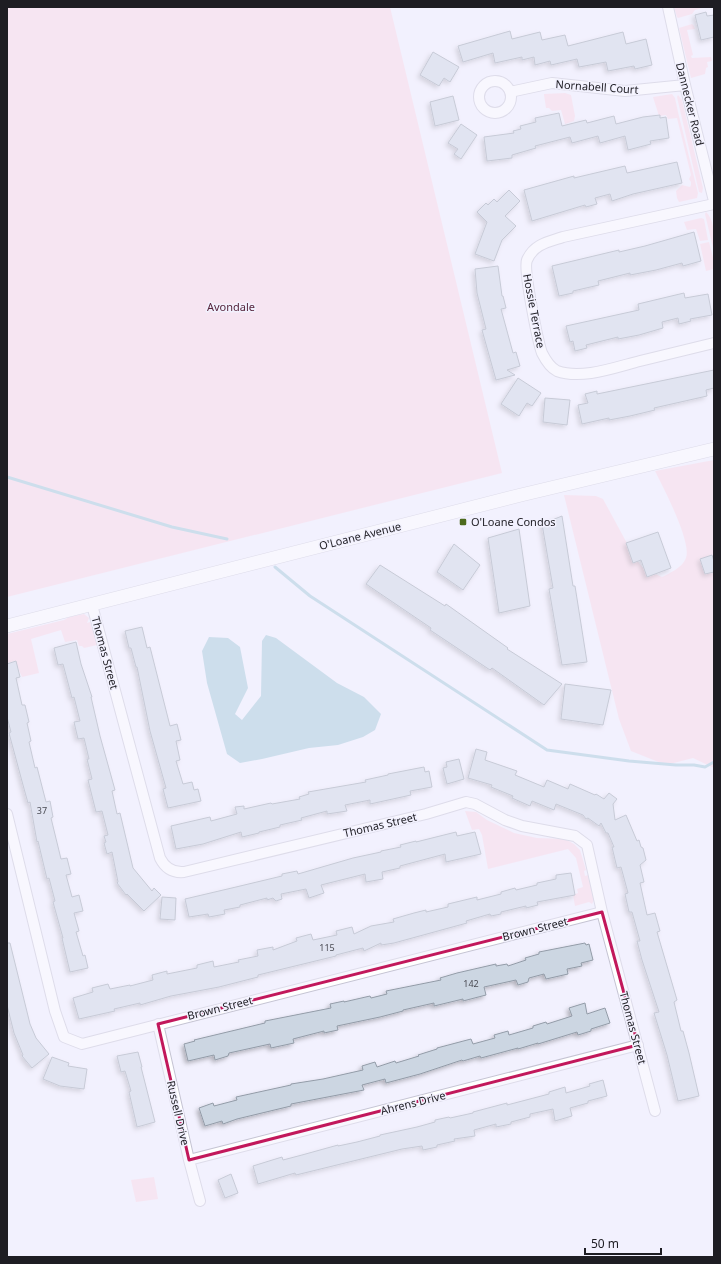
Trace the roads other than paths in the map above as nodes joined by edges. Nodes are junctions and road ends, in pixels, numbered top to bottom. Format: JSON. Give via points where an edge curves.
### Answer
{"nodes":[{"id":1,"x":668,"y":7,"type":"edge"},
{"id":2,"x":685,"y":85,"type":"junction"},
{"id":3,"x":510,"y":92,"type":"dead end"},
{"id":4,"x":714,"y":201,"type":"edge"},
{"id":5,"x":714,"y":204,"type":"edge"},
{"id":6,"x":714,"y":343,"type":"edge"},
{"id":7,"x":714,"y":449,"type":"edge"},
{"id":8,"x":92,"y":605,"type":"junction"},
{"id":9,"x":7,"y":626,"type":"edge"},
{"id":10,"x":7,"y":814,"type":"edge"},
{"id":11,"x":602,"y":912,"type":"junction"},
{"id":12,"x":158,"y":1024,"type":"junction"},
{"id":13,"x":638,"y":1045,"type":"junction"},
{"id":14,"x":655,"y":1111,"type":"dead end"},
{"id":15,"x":189,"y":1160,"type":"junction"},
{"id":16,"x":200,"y":1201,"type":"dead end"}],
"edges":[{"from":1,"to":2,"type":"street","name":"Dannecker Road"},
{"from":2,"to":3,"type":"street","name":"Nornabell Court","via":[[625,90],[552,83]]},
{"from":2,"to":4,"type":"street","name":"Dannecker Road"},
{"from":5,"to":6,"type":"street","name":"Hossie Terrace","via":[[563,237],[539,245],[526,262],[526,279],[542,353],[556,370],[569,374],[594,373]]},
{"from":7,"to":8,"type":"street","name":"O'Loane Avenue","via":[[521,495]]},
{"from":8,"to":9,"type":"street","name":"O'Loane Avenue"},
{"from":8,"to":11,"type":"street","name":"Thomas Street","via":[[160,858],[170,869],[184,872],[426,814],[466,802],[522,826],[568,834],[581,839],[587,845]]},
{"from":10,"to":12,"type":"street","name":"Brown Street","via":[[64,1037],[82,1044]]},
{"from":11,"to":12,"type":"street","name":"Brown Street"},
{"from":11,"to":13,"type":"street","name":"Thomas Street"},
{"from":12,"to":15,"type":"street","name":"Russell Drive"},
{"from":13,"to":14,"type":"street","name":"Thomas Street"},
{"from":13,"to":15,"type":"street","name":"Ahrens Drive"},
{"from":15,"to":16,"type":"street","name":"Russell Drive"}]}
